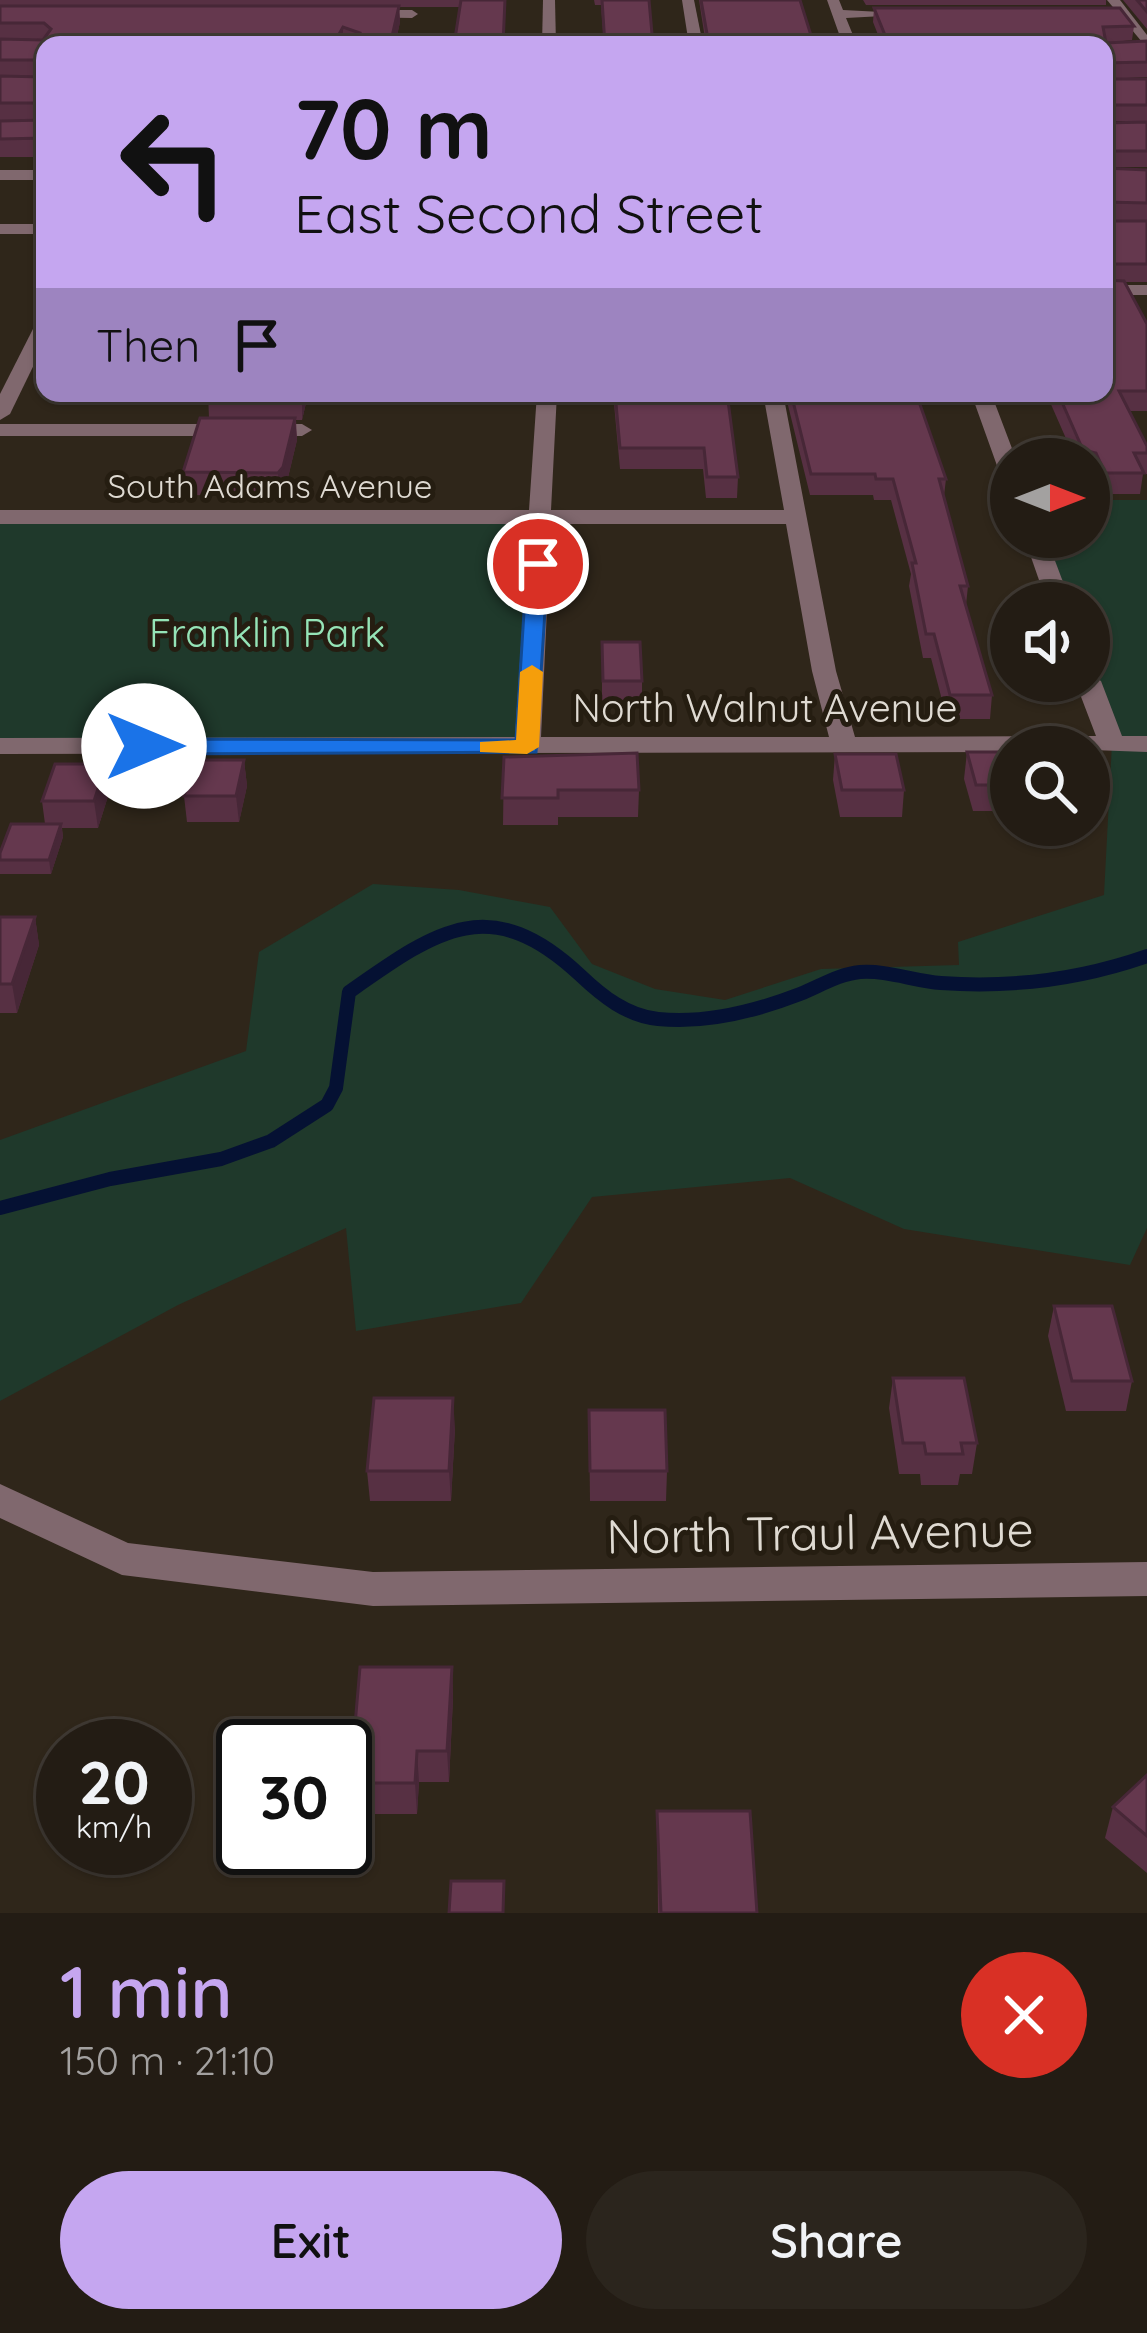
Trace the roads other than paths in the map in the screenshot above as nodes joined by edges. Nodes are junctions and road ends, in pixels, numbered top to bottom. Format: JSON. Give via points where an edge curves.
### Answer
{"nodes":[{"id":1,"x":549,"y":0,"type":"edge"},
{"id":2,"x":688,"y":0,"type":"edge"},
{"id":3,"x":1113,"y":0,"type":"edge"},
{"id":4,"x":836,"y":7,"type":"edge"},
{"id":5,"x":340,"y":14,"type":"edge"},
{"id":6,"x":934,"y":14,"type":"edge"},
{"id":7,"x":1100,"y":14,"type":"edge"},
{"id":8,"x":1124,"y":14,"type":"junction"},
{"id":9,"x":412,"y":15,"type":"edge"},
{"id":10,"x":549,"y":36,"type":"edge"},
{"id":11,"x":694,"y":36,"type":"edge"},
{"id":12,"x":847,"y":36,"type":"edge"},
{"id":13,"x":1147,"y":46,"type":"edge"},
{"id":14,"x":1126,"y":49,"type":"edge"},
{"id":15,"x":0,"y":175,"type":"edge"},
{"id":16,"x":36,"y":175,"type":"edge"},
{"id":17,"x":0,"y":229,"type":"edge"},
{"id":18,"x":36,"y":229,"type":"edge"},
{"id":19,"x":0,"y":352,"type":"edge"},
{"id":20,"x":36,"y":352,"type":"edge"},
{"id":21,"x":36,"y":355,"type":"edge"},
{"id":22,"x":547,"y":402,"type":"edge"},
{"id":23,"x":775,"y":402,"type":"edge"},
{"id":24,"x":984,"y":402,"type":"edge"},
{"id":25,"x":0,"y":413,"type":"edge"},
{"id":26,"x":0,"y":430,"type":"edge"},
{"id":27,"x":302,"y":430,"type":"dead end"},
{"id":28,"x":998,"y":438,"type":"edge"},
{"id":29,"x":0,"y":517,"type":"edge"},
{"id":30,"x":541,"y":518,"type":"junction"},
{"id":31,"x":796,"y":518,"type":"junction"},
{"id":32,"x":1096,"y":702,"type":"edge"},
{"id":33,"x":1112,"y":743,"type":"junction"},
{"id":34,"x":1147,"y":743,"type":"edge"},
{"id":35,"x":0,"y":746,"type":"edge"},
{"id":36,"x":844,"y":746,"type":"junction"},
{"id":37,"x":527,"y":747,"type":"junction"},
{"id":38,"x":0,"y":1500,"type":"edge"},
{"id":39,"x":1147,"y":1579,"type":"edge"}],
"edges":[{"from":1,"to":10,"type":"street"},
{"from":2,"to":11,"type":"street"},
{"from":3,"to":8,"type":"street"},
{"from":4,"to":6,"type":"street"},
{"from":4,"to":12,"type":"street"},
{"from":5,"to":9,"type":"street"},
{"from":7,"to":8,"type":"street"},
{"from":8,"to":13,"type":"street"},
{"from":13,"to":14,"type":"street"},
{"from":15,"to":16,"type":"street"},
{"from":17,"to":18,"type":"street"},
{"from":19,"to":20,"type":"street"},
{"from":21,"to":25,"type":"street"},
{"from":22,"to":30,"type":"street"},
{"from":23,"to":31,"type":"street"},
{"from":24,"to":28,"type":"street"},
{"from":26,"to":27,"type":"street"},
{"from":29,"to":30,"type":"street","name":"South Adams Avenue"},
{"from":30,"to":31,"type":"street","name":"South Adams Avenue"},
{"from":30,"to":37,"type":"street"},
{"from":31,"to":36,"type":"street"},
{"from":32,"to":33,"type":"street"},
{"from":33,"to":34,"type":"street","name":"North Walnut Avenue"},
{"from":33,"to":36,"type":"street","name":"North Walnut Avenue"},
{"from":35,"to":37,"type":"street","name":"North Walnut Avenue"},
{"from":36,"to":37,"type":"street","name":"North Walnut Avenue"},
{"from":38,"to":39,"type":"street","name":"North Traul Avenue","via":[[122,1559],[374,1589]]}]}
